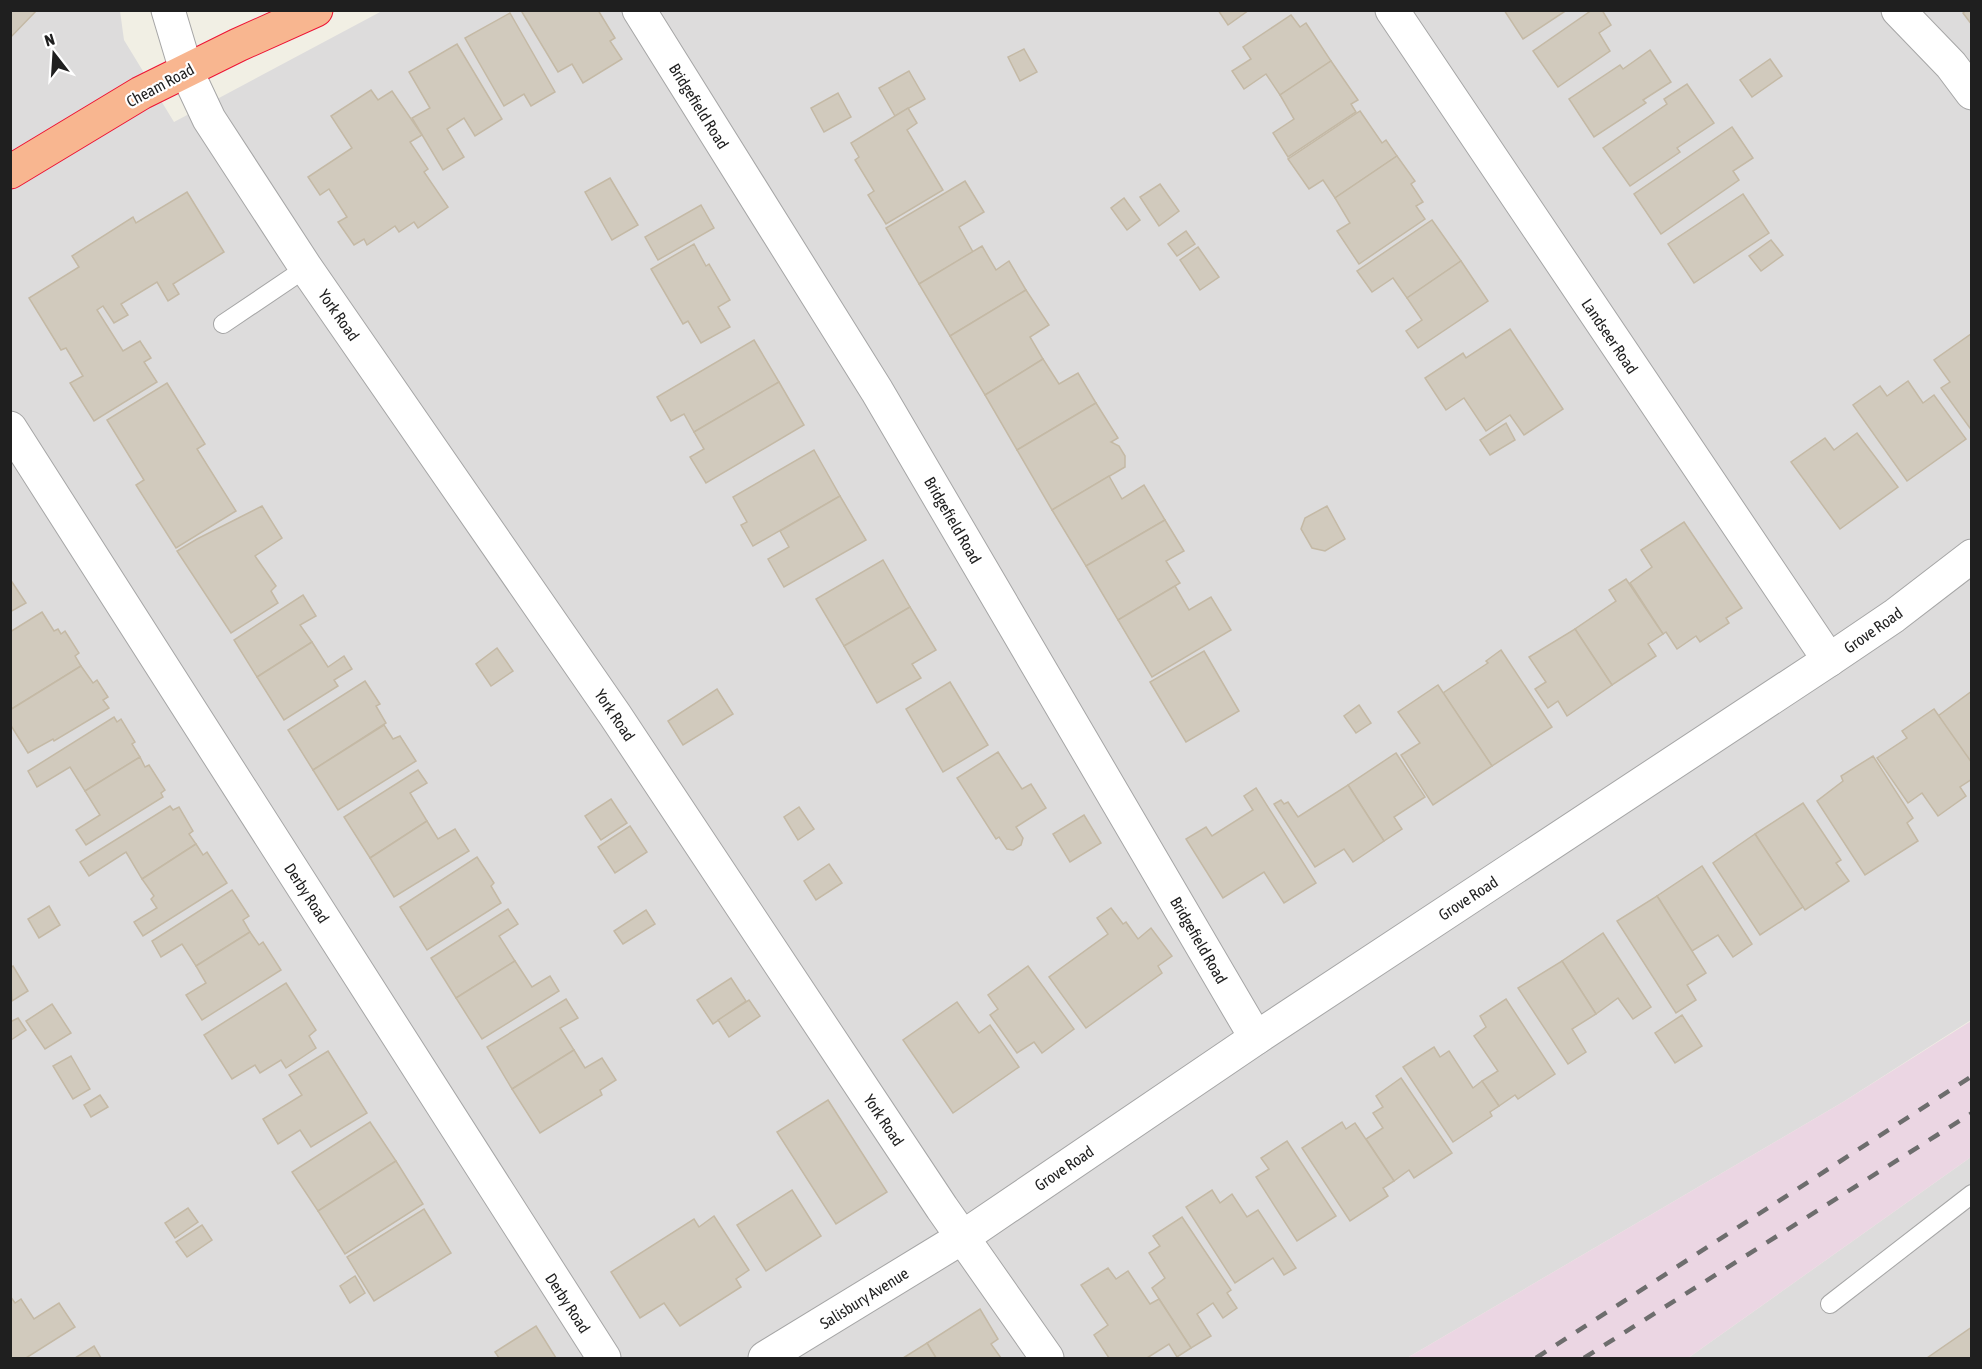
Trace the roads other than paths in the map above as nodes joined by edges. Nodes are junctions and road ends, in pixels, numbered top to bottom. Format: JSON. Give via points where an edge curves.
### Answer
{"nodes":[{"id":1,"x":168,"y":10,"type":"edge"},
{"id":2,"x":316,"y":10,"type":"edge"},
{"id":3,"x":639,"y":10,"type":"edge"},
{"id":4,"x":1392,"y":10,"type":"edge"},
{"id":5,"x":1898,"y":10,"type":"edge"},
{"id":6,"x":186,"y":70,"type":"junction"},
{"id":7,"x":1971,"y":93,"type":"edge"},
{"id":8,"x":10,"y":172,"type":"edge"},
{"id":9,"x":306,"y":268,"type":"junction"},
{"id":10,"x":223,"y":324,"type":"dead end"},
{"id":11,"x":10,"y":428,"type":"edge"},
{"id":12,"x":1971,"y":556,"type":"edge"},
{"id":13,"x":1829,"y":660,"type":"junction"},
{"id":14,"x":1256,"y":1038,"type":"junction"},
{"id":15,"x":1971,"y":1194,"type":"edge"},
{"id":16,"x":963,"y":1237,"type":"junction"},
{"id":17,"x":1830,"y":1304,"type":"dead end"},
{"id":18,"x":604,"y":1359,"type":"edge"},
{"id":19,"x":765,"y":1359,"type":"edge"},
{"id":20,"x":1047,"y":1359,"type":"edge"}],
"edges":[{"from":1,"to":6,"type":"street","name":"York Road"},
{"from":2,"to":6,"type":"highway","name":"Cheam Road"},
{"from":3,"to":14,"type":"street","name":"Bridgefield Road","via":[[877,391]]},
{"from":4,"to":13,"type":"street","name":"Landseer Road"},
{"from":5,"to":7,"type":"street","via":[[1951,65]]},
{"from":6,"to":8,"type":"highway","name":"Cheam Road"},
{"from":6,"to":9,"type":"street","name":"York Road","via":[[209,119]]},
{"from":9,"to":10,"type":"lane"},
{"from":9,"to":16,"type":"street","name":"York Road","via":[[615,716]]},
{"from":11,"to":18,"type":"street","name":"Derby Road"},
{"from":12,"to":13,"type":"street","name":"Grove Road"},
{"from":13,"to":14,"type":"street","name":"Grove Road"},
{"from":14,"to":16,"type":"street","name":"Grove Road"},
{"from":15,"to":17,"type":"lane"},
{"from":16,"to":19,"type":"street","name":"Salisbury Avenue"},
{"from":16,"to":20,"type":"street","name":"York Road"}]}
